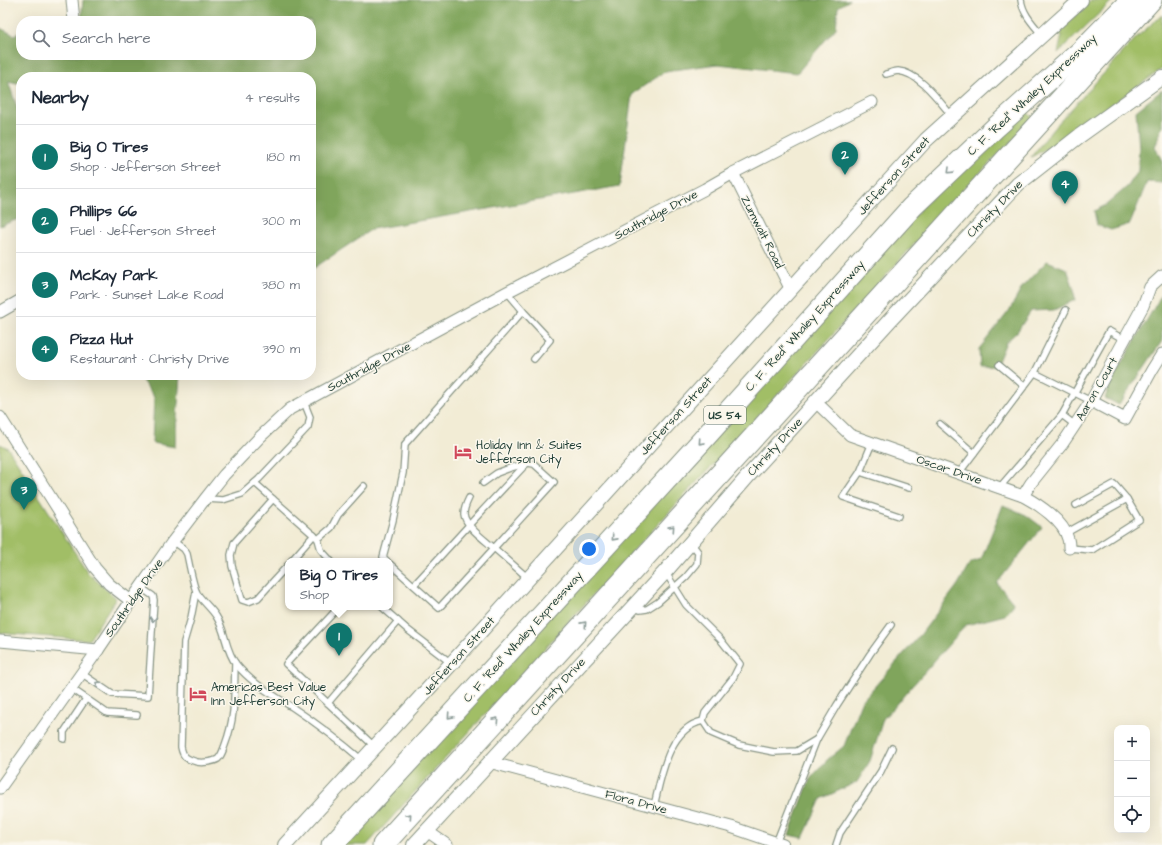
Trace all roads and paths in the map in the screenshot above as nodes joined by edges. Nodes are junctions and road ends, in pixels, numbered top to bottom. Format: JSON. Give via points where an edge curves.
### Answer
{"nodes":[{"id":1,"x":72,"y":0,"type":"edge"},
{"id":2,"x":1021,"y":0,"type":"edge"},
{"id":3,"x":1081,"y":0,"type":"edge"},
{"id":4,"x":1151,"y":0,"type":"edge"},
{"id":5,"x":1127,"y":4,"type":"edge"},
{"id":6,"x":1162,"y":6,"type":"edge"},
{"id":7,"x":74,"y":16,"type":"edge"},
{"id":8,"x":1042,"y":35,"type":"junction"},
{"id":9,"x":1095,"y":62,"type":"junction"},
{"id":10,"x":886,"y":74,"type":"dead end"},
{"id":11,"x":1162,"y":77,"type":"edge"},
{"id":12,"x":872,"y":102,"type":"dead end"},
{"id":13,"x":952,"y":116,"type":"junction"},
{"id":14,"x":733,"y":174,"type":"junction"},
{"id":15,"x":1162,"y":276,"type":"edge"},
{"id":16,"x":790,"y":290,"type":"junction"},
{"id":17,"x":507,"y":292,"type":"junction"},
{"id":18,"x":16,"y":303,"type":"edge"},
{"id":19,"x":523,"y":310,"type":"junction"},
{"id":20,"x":1066,"y":310,"type":"dead end"},
{"id":21,"x":0,"y":312,"type":"edge"},
{"id":22,"x":1125,"y":340,"type":"junction"},
{"id":23,"x":1162,"y":354,"type":"edge"},
{"id":24,"x":534,"y":359,"type":"dead end"},
{"id":25,"x":999,"y":365,"type":"dead end"},
{"id":26,"x":1035,"y":373,"type":"junction"},
{"id":27,"x":1024,"y":386,"type":"junction"},
{"id":28,"x":1075,"y":393,"type":"junction"},
{"id":29,"x":1091,"y":401,"type":"junction"},
{"id":30,"x":304,"y":402,"type":"junction"},
{"id":31,"x":816,"y":402,"type":"junction"},
{"id":32,"x":1062,"y":415,"type":"junction"},
{"id":33,"x":0,"y":417,"type":"edge"},
{"id":34,"x":940,"y":424,"type":"dead end"},
{"id":35,"x":1075,"y":426,"type":"junction"},
{"id":36,"x":872,"y":443,"type":"junction"},
{"id":37,"x":974,"y":453,"type":"junction"},
{"id":38,"x":528,"y":462,"type":"junction"},
{"id":39,"x":860,"y":472,"type":"junction"},
{"id":40,"x":958,"y":474,"type":"junction"},
{"id":41,"x":255,"y":483,"type":"junction"},
{"id":42,"x":483,"y":483,"type":"dead end"},
{"id":43,"x":364,"y":486,"type":"dead end"},
{"id":44,"x":909,"y":488,"type":"dead end"},
{"id":45,"x":999,"y":488,"type":"junction"},
{"id":46,"x":1023,"y":496,"type":"junction"},
{"id":47,"x":469,"y":498,"type":"dead end"},
{"id":48,"x":205,"y":499,"type":"junction"},
{"id":49,"x":273,"y":499,"type":"junction"},
{"id":50,"x":1127,"y":499,"type":"junction"},
{"id":51,"x":1076,"y":505,"type":"dead end"},
{"id":52,"x":899,"y":516,"type":"dead end"},
{"id":53,"x":469,"y":525,"type":"junction"},
{"id":54,"x":1066,"y":533,"type":"junction"},
{"id":55,"x":316,"y":537,"type":"junction"},
{"id":56,"x":173,"y":541,"type":"junction"},
{"id":57,"x":691,"y":542,"type":"junction"},
{"id":58,"x":494,"y":548,"type":"junction"},
{"id":59,"x":1069,"y":548,"type":"joint"},
{"id":60,"x":294,"y":558,"type":"edge"},
{"id":61,"x":329,"y":558,"type":"edge"},
{"id":62,"x":384,"y":558,"type":"edge"},
{"id":63,"x":393,"y":567,"type":"edge"},
{"id":64,"x":285,"y":568,"type":"edge"},
{"id":65,"x":665,"y":572,"type":"junction"},
{"id":66,"x":529,"y":578,"type":"junction"},
{"id":67,"x":414,"y":586,"type":"junction"},
{"id":68,"x":674,"y":586,"type":"junction"},
{"id":69,"x":140,"y":587,"type":"junction"},
{"id":70,"x":196,"y":592,"type":"junction"},
{"id":71,"x":131,"y":601,"type":"junction"},
{"id":72,"x":634,"y":605,"type":"junction"},
{"id":73,"x":336,"y":610,"type":"edge"},
{"id":74,"x":385,"y":610,"type":"edge"},
{"id":75,"x":398,"y":621,"type":"junction"},
{"id":76,"x":891,"y":625,"type":"dead end"},
{"id":77,"x":0,"y":641,"type":"edge"},
{"id":78,"x":98,"y":650,"type":"junction"},
{"id":79,"x":235,"y":663,"type":"junction"},
{"id":80,"x":452,"y":664,"type":"junction"},
{"id":81,"x":81,"y":673,"type":"junction"},
{"id":82,"x":71,"y":688,"type":"junction"},
{"id":83,"x":86,"y":699,"type":"junction"},
{"id":84,"x":328,"y":703,"type":"junction"},
{"id":85,"x":137,"y":715,"type":"dead end"},
{"id":86,"x":703,"y":721,"type":"junction"},
{"id":87,"x":64,"y":739,"type":"dead end"},
{"id":88,"x":817,"y":739,"type":"junction"},
{"id":89,"x":375,"y":747,"type":"junction"},
{"id":90,"x":892,"y":748,"type":"dead end"},
{"id":91,"x":362,"y":761,"type":"junction"},
{"id":92,"x":489,"y":762,"type":"junction"},
{"id":93,"x":0,"y":788,"type":"edge"},
{"id":94,"x":654,"y":806,"type":"junction"},
{"id":95,"x":427,"y":831,"type":"junction"},
{"id":96,"x":780,"y":844,"type":"edge"},
{"id":97,"x":285,"y":845,"type":"edge"},
{"id":98,"x":332,"y":845,"type":"edge"},
{"id":99,"x":383,"y":845,"type":"edge"},
{"id":100,"x":414,"y":845,"type":"edge"},
{"id":101,"x":447,"y":845,"type":"edge"},
{"id":102,"x":836,"y":845,"type":"edge"}],
"edges":[{"from":1,"to":7,"type":"street"},
{"from":2,"to":8,"type":"lane","via":[[1027,16]]},
{"from":3,"to":8,"type":"street","name":"Jefferson Street"},
{"from":4,"to":9,"type":"highway","name":"C. F. “Red” Whaley Expressway","number":"US 54"},
{"from":5,"to":98,"type":"highway","name":"C. F. “Red” Whaley Expressway","number":"US 54","one_way":true,"via":[[1081,51],[912,207]]},
{"from":6,"to":9,"type":"highway"},
{"from":8,"to":13,"type":"street","name":"Jefferson Street"},
{"from":99,"to":9,"type":"highway","name":"C. F. “Red” Whaley Expressway","number":"US 54","one_way":true},
{"from":10,"to":13,"type":"lane","via":[[898,71],[917,78]]},
{"from":11,"to":31,"type":"street","name":"Christy Drive","via":[[1018,184]]},
{"from":12,"to":14,"type":"street","name":"Southridge Drive"},
{"from":13,"to":16,"type":"street","name":"Jefferson Street","via":[[926,140]]},
{"from":14,"to":16,"type":"street","name":"Zumwalt Road"},
{"from":14,"to":17,"type":"street","name":"Southridge Drive"},
{"from":15,"to":22,"type":"street","name":"Aaron Court","via":[[1150,287]]},
{"from":16,"to":66,"type":"street","name":"Jefferson Street"},
{"from":17,"to":19,"type":"lane"},
{"from":17,"to":30,"type":"street","name":"Southridge Drive"},
{"from":18,"to":21,"type":"street"},
{"from":19,"to":24,"type":"lane","via":[[550,340]]},
{"from":19,"to":62,"type":"lane","via":[[405,444],[403,473]]},
{"from":20,"to":26,"type":"lane"},
{"from":22,"to":28,"type":"lane","via":[[1110,331]]},
{"from":22,"to":29,"type":"street","name":"Aaron Court"},
{"from":23,"to":29,"type":"street","via":[[1125,419]]},
{"from":25,"to":27,"type":"lane"},
{"from":26,"to":27,"type":"lane"},
{"from":26,"to":28,"type":"lane"},
{"from":27,"to":37,"type":"lane"},
{"from":28,"to":29,"type":"lane"},
{"from":28,"to":32,"type":"lane"},
{"from":29,"to":35,"type":"street","name":"Aaron Court"},
{"from":30,"to":41,"type":"lane","via":[[310,416],[308,427]]},
{"from":30,"to":48,"type":"street","name":"Southridge Drive","via":[[290,409],[260,437]]},
{"from":31,"to":36,"type":"street","name":"Oscar Drive","via":[[850,436]]},
{"from":31,"to":57,"type":"street","name":"Christy Drive"},
{"from":32,"to":35,"type":"lane"},
{"from":32,"to":45,"type":"lane"},
{"from":33,"to":71,"type":"street","via":[[6,431],[96,568],[109,584]]},
{"from":34,"to":37,"type":"lane"},
{"from":35,"to":46,"type":"street","name":"Aaron Court"},
{"from":36,"to":39,"type":"lane"},
{"from":36,"to":40,"type":"street","name":"Oscar Drive"},
{"from":37,"to":40,"type":"lane"},
{"from":38,"to":42,"type":"lane","via":[[497,473]]},
{"from":38,"to":53,"type":"lane"},
{"from":38,"to":58,"type":"lane","via":[[534,464],[554,482]]},
{"from":39,"to":44,"type":"lane"},
{"from":39,"to":52,"type":"lane","via":[[843,497]]},
{"from":40,"to":45,"type":"street","name":"Oscar Drive"},
{"from":41,"to":48,"type":"lane","via":[[242,494],[223,500]]},
{"from":41,"to":49,"type":"lane"},
{"from":43,"to":55,"type":"lane","via":[[338,515],[331,528]]},
{"from":45,"to":46,"type":"street","name":"Oscar Drive"},
{"from":46,"to":54,"type":"street","name":"Oscar Drive","via":[[1043,508]]},
{"from":47,"to":53,"type":"lane","via":[[464,516]]},
{"from":48,"to":56,"type":"street","name":"Southridge Drive"},
{"from":49,"to":55,"type":"lane"},
{"from":49,"to":64,"type":"lane","via":[[234,544],[232,566],[242,600],[248,602],[258,598]]},
{"from":50,"to":51,"type":"lane","via":[[1114,484]]},
{"from":50,"to":54,"type":"lane"},
{"from":50,"to":59,"type":"lane","via":[[1140,520],[1092,550]]},
{"from":53,"to":58,"type":"lane"},
{"from":53,"to":67,"type":"lane"},
{"from":54,"to":59,"type":"street","name":"Oscar Drive"},
{"from":55,"to":60,"type":"lane"},
{"from":55,"to":61,"type":"lane","via":[[321,550]]},
{"from":56,"to":69,"type":"street","name":"Southridge Drive"},
{"from":56,"to":70,"type":"lane","via":[[187,554]]},
{"from":57,"to":65,"type":"street","name":"Christy Drive"},
{"from":57,"to":68,"type":"lane","via":[[698,552],[697,564]]},
{"from":58,"to":66,"type":"lane"},
{"from":58,"to":67,"type":"lane","via":[[439,608]]},
{"from":63,"to":67,"type":"lane"},
{"from":65,"to":68,"type":"lane"},
{"from":65,"to":72,"type":"street","name":"Christy Drive"},
{"from":66,"to":80,"type":"street","name":"Jefferson Street"},
{"from":68,"to":72,"type":"lane","via":[[647,609],[640,610]]},
{"from":68,"to":86,"type":"lane","via":[[686,605],[720,639],[740,664],[733,678],[705,713]]},
{"from":69,"to":71,"type":"street","name":"Southridge Drive"},
{"from":69,"to":81,"type":"lane","one_way":true,"via":[[153,596],[154,600],[148,696],[112,694]]},
{"from":70,"to":79,"type":"lane","via":[[216,617]]},
{"from":70,"to":79,"type":"lane","via":[[184,642],[181,747],[186,758],[201,763],[217,760],[221,755],[230,732],[234,710]]},
{"from":71,"to":78,"type":"street","name":"Southridge Drive"},
{"from":72,"to":92,"type":"street","name":"Christy Drive"},
{"from":73,"to":84,"type":"lane","via":[[286,664]]},
{"from":74,"to":75,"type":"lane"},
{"from":75,"to":80,"type":"lane"},
{"from":75,"to":84,"type":"lane"},
{"from":76,"to":88,"type":"lane","via":[[841,698]]},
{"from":77,"to":78,"type":"street"},
{"from":78,"to":81,"type":"street","name":"Southridge Drive"},
{"from":79,"to":91,"type":"lane","via":[[245,675],[339,740]]},
{"from":80,"to":89,"type":"street","name":"Jefferson Street"},
{"from":81,"to":82,"type":"street","name":"Southridge Drive"},
{"from":82,"to":83,"type":"lane"},
{"from":82,"to":93,"type":"street","name":"Southridge Drive"},
{"from":83,"to":85,"type":"lane","via":[[107,713]]},
{"from":83,"to":87,"type":"lane","via":[[64,732]]},
{"from":84,"to":89,"type":"lane"},
{"from":86,"to":88,"type":"lane","via":[[711,733],[739,745],[774,752],[797,751]]},
{"from":86,"to":94,"type":"lane","via":[[697,722],[674,742],[663,768]]},
{"from":88,"to":96,"type":"lane"},
{"from":89,"to":91,"type":"street","name":"Jefferson Street"},
{"from":90,"to":102,"type":"lane","via":[[881,771],[840,833]]},
{"from":91,"to":97,"type":"street","name":"Jefferson Street"},
{"from":92,"to":94,"type":"street","name":"Flora Drive"},
{"from":92,"to":95,"type":"street","name":"Christy Drive"},
{"from":94,"to":96,"type":"street","name":"Flora Drive","via":[[731,827]]},
{"from":95,"to":100,"type":"street","name":"Christy Drive"},
{"from":95,"to":101,"type":"street"}]}
